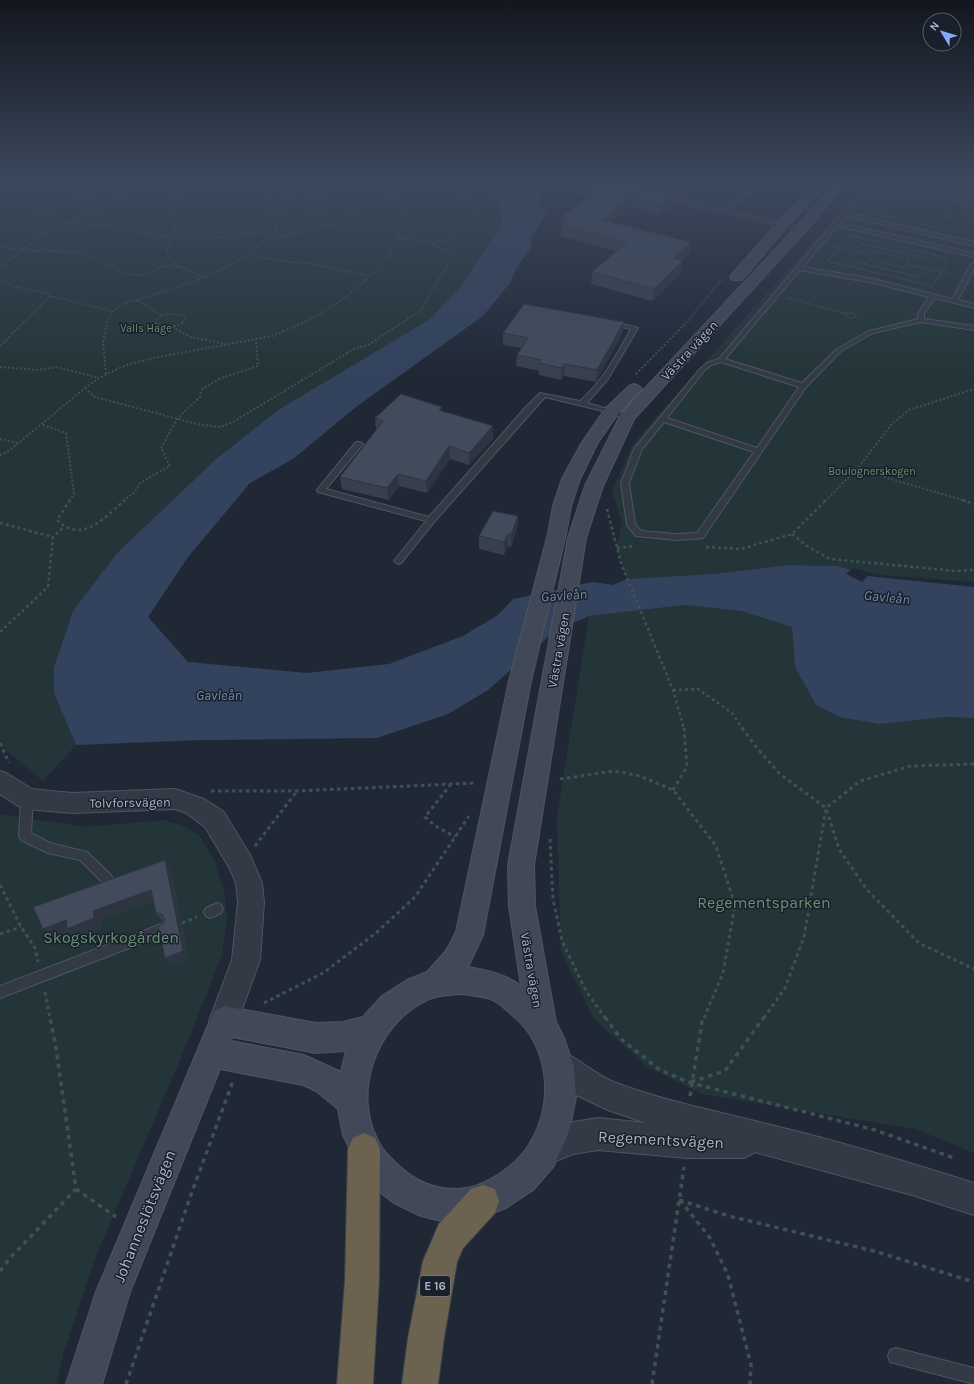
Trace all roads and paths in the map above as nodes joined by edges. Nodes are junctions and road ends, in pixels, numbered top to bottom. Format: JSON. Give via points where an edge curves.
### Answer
{"nodes":[{"id":1,"x":0,"y":246,"type":"edge"},
{"id":2,"x":29,"y":246,"type":"edge"},
{"id":3,"x":169,"y":246,"type":"edge"},
{"id":4,"x":261,"y":246,"type":"edge"},
{"id":5,"x":393,"y":246,"type":"edge"},
{"id":6,"x":440,"y":246,"type":"edge"},
{"id":7,"x":764,"y":246,"type":"edge"},
{"id":8,"x":787,"y":246,"type":"edge"},
{"id":9,"x":820,"y":246,"type":"edge"},
{"id":10,"x":829,"y":246,"type":"edge"},
{"id":11,"x":842,"y":246,"type":"edge"},
{"id":12,"x":861,"y":246,"type":"edge"},
{"id":13,"x":869,"y":246,"type":"edge"},
{"id":14,"x":895,"y":246,"type":"edge"},
{"id":15,"x":932,"y":246,"type":"edge"},
{"id":16,"x":840,"y":248,"type":"junction"},
{"id":17,"x":23,"y":251,"type":"junction"},
{"id":18,"x":856,"y":251,"type":"junction"},
{"id":19,"x":250,"y":255,"type":"junction"},
{"id":20,"x":871,"y":255,"type":"junction"},
{"id":21,"x":974,"y":255,"type":"edge"},
{"id":22,"x":906,"y":264,"type":"junction"},
{"id":23,"x":974,"y":264,"type":"edge"},
{"id":24,"x":179,"y":267,"type":"junction"},
{"id":25,"x":0,"y":268,"type":"edge"},
{"id":26,"x":799,"y":268,"type":"junction"},
{"id":27,"x":925,"y":268,"type":"junction"},
{"id":28,"x":942,"y":272,"type":"junction"},
{"id":29,"x":369,"y":276,"type":"junction"},
{"id":30,"x":204,"y":277,"type":"junction"},
{"id":31,"x":966,"y":278,"type":"junction"},
{"id":32,"x":0,"y":279,"type":"edge"},
{"id":33,"x":714,"y":288,"type":"dead end"},
{"id":34,"x":777,"y":295,"type":"junction"},
{"id":35,"x":50,"y":296,"type":"junction"},
{"id":36,"x":933,"y":296,"type":"junction"},
{"id":37,"x":137,"y":300,"type":"junction"},
{"id":38,"x":954,"y":301,"type":"junction"},
{"id":39,"x":974,"y":306,"type":"edge"},
{"id":40,"x":112,"y":311,"type":"junction"},
{"id":41,"x":694,"y":312,"type":"dead end"},
{"id":42,"x":844,"y":313,"type":"junction"},
{"id":43,"x":161,"y":315,"type":"junction"},
{"id":44,"x":921,"y":320,"type":"junction"},
{"id":45,"x":600,"y":322,"type":"edge"},
{"id":46,"x":172,"y":327,"type":"junction"},
{"id":47,"x":974,"y":328,"type":"edge"},
{"id":48,"x":256,"y":339,"type":"junction"},
{"id":49,"x":228,"y":344,"type":"junction"},
{"id":50,"x":0,"y":346,"type":"edge"},
{"id":51,"x":721,"y":360,"type":"junction"},
{"id":52,"x":0,"y":367,"type":"edge"},
{"id":53,"x":106,"y":374,"type":"junction"},
{"id":54,"x":99,"y":378,"type":"junction"},
{"id":55,"x":803,"y":386,"type":"junction"},
{"id":56,"x":85,"y":388,"type":"junction"},
{"id":57,"x":974,"y":389,"type":"edge"},
{"id":58,"x":582,"y":404,"type":"junction"},
{"id":59,"x":611,"y":412,"type":"junction"},
{"id":60,"x":627,"y":417,"type":"junction"},
{"id":61,"x":178,"y":418,"type":"junction"},
{"id":62,"x":661,"y":419,"type":"junction"},
{"id":63,"x":42,"y":425,"type":"junction"},
{"id":64,"x":0,"y":439,"type":"edge"},
{"id":65,"x":19,"y":443,"type":"junction"},
{"id":66,"x":359,"y":444,"type":"dead end"},
{"id":67,"x":759,"y":451,"type":"junction"},
{"id":68,"x":0,"y":455,"type":"edge"},
{"id":69,"x":857,"y":469,"type":"junction"},
{"id":70,"x":974,"y":504,"type":"edge"},
{"id":71,"x":431,"y":520,"type":"junction"},
{"id":72,"x":0,"y":523,"type":"edge"},
{"id":73,"x":64,"y":527,"type":"junction"},
{"id":74,"x":792,"y":534,"type":"junction"},
{"id":75,"x":53,"y":537,"type":"junction"},
{"id":76,"x":640,"y":546,"type":"dead end"},
{"id":77,"x":699,"y":547,"type":"dead end"},
{"id":78,"x":398,"y":561,"type":"dead end"},
{"id":79,"x":974,"y":570,"type":"edge"},
{"id":80,"x":0,"y":632,"type":"edge"},
{"id":81,"x":673,"y":690,"type":"junction"},
{"id":82,"x":0,"y":744,"type":"edge"},
{"id":83,"x":974,"y":764,"type":"edge"},
{"id":84,"x":8,"y":774,"type":"edge"},
{"id":85,"x":560,"y":779,"type":"dead end"},
{"id":86,"x":474,"y":783,"type":"dead end"},
{"id":87,"x":451,"y":784,"type":"junction"},
{"id":88,"x":673,"y":790,"type":"junction"},
{"id":89,"x":208,"y":791,"type":"dead end"},
{"id":90,"x":297,"y":791,"type":"junction"},
{"id":91,"x":27,"y":799,"type":"junction"},
{"id":92,"x":826,"y":808,"type":"junction"},
{"id":93,"x":471,"y":813,"type":"dead end"},
{"id":94,"x":550,"y":832,"type":"dead end"},
{"id":95,"x":455,"y":837,"type":"junction"},
{"id":96,"x":241,"y":863,"type":"junction"},
{"id":97,"x":108,"y":879,"type":"edge"},
{"id":98,"x":0,"y":885,"type":"edge"},
{"id":99,"x":21,"y":927,"type":"junction"},
{"id":100,"x":164,"y":930,"type":"edge"},
{"id":101,"x":0,"y":934,"type":"edge"},
{"id":102,"x":974,"y":968,"type":"edge"},
{"id":103,"x":42,"y":976,"type":"junction"},
{"id":104,"x":436,"y":983,"type":"junction"},
{"id":105,"x":0,"y":992,"type":"edge"},
{"id":106,"x":224,"y":1020,"type":"junction"},
{"id":107,"x":253,"y":1025,"type":"junction"},
{"id":108,"x":542,"y":1026,"type":"junction"},
{"id":109,"x":371,"y":1030,"type":"junction"},
{"id":110,"x":226,"y":1054,"type":"junction"},
{"id":111,"x":559,"y":1065,"type":"junction"},
{"id":112,"x":691,"y":1083,"type":"junction"},
{"id":113,"x":351,"y":1100,"type":"junction"},
{"id":114,"x":777,"y":1142,"type":"junction"},
{"id":115,"x":364,"y":1149,"type":"junction"},
{"id":116,"x":546,"y":1149,"type":"junction"},
{"id":117,"x":954,"y":1158,"type":"dead end"},
{"id":118,"x":76,"y":1189,"type":"junction"},
{"id":119,"x":974,"y":1199,"type":"edge"},
{"id":120,"x":679,"y":1200,"type":"junction"},
{"id":121,"x":483,"y":1201,"type":"junction"},
{"id":122,"x":116,"y":1217,"type":"dead end"},
{"id":123,"x":0,"y":1271,"type":"edge"},
{"id":124,"x":974,"y":1282,"type":"edge"},
{"id":125,"x":896,"y":1356,"type":"dead end"},
{"id":126,"x":974,"y":1376,"type":"edge"},
{"id":127,"x":84,"y":1384,"type":"edge"},
{"id":128,"x":126,"y":1384,"type":"edge"},
{"id":129,"x":355,"y":1384,"type":"edge"},
{"id":130,"x":420,"y":1384,"type":"edge"},
{"id":131,"x":652,"y":1384,"type":"edge"},
{"id":132,"x":750,"y":1384,"type":"edge"}],
"edges":[{"from":1,"to":17,"type":"path"},
{"from":2,"to":17,"type":"path"},
{"from":3,"to":24,"type":"path","via":[[168,254]]},
{"from":4,"to":19,"type":"path"},
{"from":5,"to":29,"type":"path","via":[[388,256]]},
{"from":6,"to":61,"type":"path","via":[[453,257],[422,309],[368,345],[354,348],[233,422],[220,427]]},
{"from":7,"to":59,"type":"main road","name":"Västra vägen","via":[[707,313]]},
{"from":8,"to":60,"type":"main road","name":"Västra vägen"},
{"from":9,"to":26,"type":"lane"},
{"from":10,"to":16,"type":"path"},
{"from":11,"to":16,"type":"path"},
{"from":12,"to":18,"type":"path"},
{"from":13,"to":27,"type":"path","via":[[929,259]]},
{"from":14,"to":28,"type":"path","via":[[948,258]]},
{"from":15,"to":21,"type":"lane"},
{"from":16,"to":18,"type":"path"},
{"from":16,"to":28,"type":"path","via":[[828,261],[932,286]]},
{"from":17,"to":24,"type":"path","via":[[91,256],[135,276],[168,266]]},
{"from":17,"to":25,"type":"path"},
{"from":18,"to":20,"type":"path"},
{"from":18,"to":27,"type":"path","via":[[849,260],[918,277]]},
{"from":19,"to":29,"type":"path","via":[[307,263]]},
{"from":19,"to":30,"type":"path"},
{"from":20,"to":22,"type":"path","via":[[874,251],[908,260]]},
{"from":20,"to":22,"type":"path","via":[[868,259],[904,268]]},
{"from":22,"to":27,"type":"path"},
{"from":23,"to":31,"type":"lane"},
{"from":24,"to":30,"type":"path"},
{"from":26,"to":34,"type":"lane"},
{"from":26,"to":36,"type":"lane","via":[[874,281]]},
{"from":27,"to":28,"type":"path"},
{"from":28,"to":31,"type":"path"},
{"from":29,"to":48,"type":"path","via":[[337,304],[315,318],[272,336]]},
{"from":30,"to":37,"type":"path"},
{"from":31,"to":38,"type":"lane"},
{"from":32,"to":35,"type":"path","via":[[15,287]]},
{"from":33,"to":41,"type":"path"},
{"from":34,"to":42,"type":"path"},
{"from":34,"to":51,"type":"lane"},
{"from":35,"to":40,"type":"path"},
{"from":35,"to":50,"type":"path"},
{"from":36,"to":38,"type":"lane"},
{"from":36,"to":44,"type":"lane","via":[[922,313]]},
{"from":37,"to":40,"type":"path"},
{"from":37,"to":43,"type":"path"},
{"from":38,"to":39,"type":"lane"},
{"from":40,"to":53,"type":"path","via":[[103,332]]},
{"from":42,"to":42,"type":"path","via":[[850,318],[857,317],[853,313]]},
{"from":43,"to":46,"type":"path","via":[[156,324]]},
{"from":43,"to":46,"type":"path","via":[[175,313],[185,316],[181,324]]},
{"from":44,"to":47,"type":"lane"},
{"from":44,"to":55,"type":"lane","via":[[871,332],[839,350]]},
{"from":45,"to":58,"type":"lane","via":[[635,328],[606,378]]},
{"from":46,"to":49,"type":"path","via":[[189,336]]},
{"from":48,"to":49,"type":"path"},
{"from":48,"to":61,"type":"path","via":[[258,366],[212,382],[201,390],[200,397]]},
{"from":49,"to":53,"type":"path","via":[[154,358],[126,365]]},
{"from":51,"to":55,"type":"lane"},
{"from":51,"to":62,"type":"lane","via":[[709,364],[702,370]]},
{"from":52,"to":54,"type":"path","via":[[38,370],[56,367]]},
{"from":53,"to":54,"type":"path"},
{"from":54,"to":56,"type":"path"},
{"from":55,"to":67,"type":"lane"},
{"from":56,"to":61,"type":"path","via":[[95,396]]},
{"from":56,"to":63,"type":"path"},
{"from":57,"to":69,"type":"path","via":[[909,410],[892,424]]},
{"from":58,"to":59,"type":"lane"},
{"from":58,"to":71,"type":"lane","via":[[543,395]]},
{"from":59,"to":60,"type":"lane"},
{"from":59,"to":104,"type":"main road","name":"Västra vägen","via":[[589,444],[571,479],[562,506],[520,681],[469,935],[456,961]]},
{"from":60,"to":108,"type":"main road","name":"Västra vägen","via":[[594,486],[577,538],[521,865],[522,906]]},
{"from":61,"to":73,"type":"path","via":[[161,448],[170,466],[140,483],[135,492],[91,528],[81,530]]},
{"from":62,"to":67,"type":"lane"},
{"from":62,"to":67,"type":"lane","via":[[638,449],[625,483],[631,525],[640,534],[700,536]]},
{"from":63,"to":65,"type":"path"},
{"from":63,"to":73,"type":"path","via":[[66,433],[74,494],[57,520]]},
{"from":64,"to":65,"type":"path"},
{"from":65,"to":68,"type":"path"},
{"from":66,"to":71,"type":"lane","via":[[321,490]]},
{"from":69,"to":70,"type":"path"},
{"from":69,"to":74,"type":"path"},
{"from":71,"to":78,"type":"lane"},
{"from":72,"to":75,"type":"path"},
{"from":73,"to":75,"type":"path"},
{"from":74,"to":77,"type":"path","via":[[741,548]]},
{"from":74,"to":79,"type":"path","via":[[830,559],[955,571]]},
{"from":75,"to":80,"type":"path","via":[[48,588]]},
{"from":76,"to":81,"type":"path","via":[[617,548]]},
{"from":81,"to":88,"type":"path","via":[[684,726],[687,767]]},
{"from":81,"to":92,"type":"path","via":[[698,689],[732,713],[756,747],[780,774]]},
{"from":82,"to":84,"type":"path","via":[[9,763]]},
{"from":83,"to":92,"type":"path","via":[[911,766],[860,782]]},
{"from":84,"to":91,"type":"street","name":"Tolvforsvägen"},
{"from":85,"to":88,"type":"path","via":[[614,771],[640,776]]},
{"from":86,"to":87,"type":"path"},
{"from":87,"to":90,"type":"path"},
{"from":87,"to":95,"type":"path","via":[[425,817]]},
{"from":88,"to":112,"type":"path","via":[[716,846],[735,905],[723,973],[702,1022]]},
{"from":89,"to":90,"type":"path"},
{"from":90,"to":96,"type":"path"},
{"from":91,"to":96,"type":"street","name":"Tolvforsvägen","via":[[72,803],[174,799],[195,806],[214,819]]},
{"from":91,"to":97,"type":"lane","via":[[26,836],[48,848],[83,856]]},
{"from":92,"to":102,"type":"path","via":[[839,849],[867,890],[919,943]]},
{"from":92,"to":112,"type":"path","via":[[804,937],[785,988],[725,1071]]},
{"from":93,"to":95,"type":"path"},
{"from":94,"to":112,"type":"path","via":[[553,899],[562,941],[586,992],[621,1039],[660,1070]]},
{"from":95,"to":107,"type":"path","via":[[415,897],[376,932],[323,973],[260,1005]]},
{"from":96,"to":106,"type":"street","name":"Tolvforsvägen","via":[[249,883],[250,925],[246,960]]},
{"from":98,"to":99,"type":"path"},
{"from":99,"to":101,"type":"path"},
{"from":99,"to":103,"type":"path","via":[[34,948]]},
{"from":100,"to":103,"type":"lane"},
{"from":103,"to":105,"type":"lane"},
{"from":103,"to":118,"type":"path","via":[[56,1048]]},
{"from":104,"to":108,"type":"main road","via":[[460,980],[484,983],[506,992],[526,1007]]},
{"from":104,"to":109,"type":"main road","via":[[417,989],[400,1000],[384,1013]]},
{"from":106,"to":107,"type":"main road"},
{"from":106,"to":110,"type":"main road","name":"Johanneslötsvägen"},
{"from":107,"to":109,"type":"main road","via":[[316,1038],[343,1037]]},
{"from":108,"to":111,"type":"main road"},
{"from":109,"to":113,"type":"main road","via":[[360,1052],[353,1075]]},
{"from":110,"to":113,"type":"main road","via":[[304,1070],[327,1080]]},
{"from":110,"to":127,"type":"main road","name":"Johanneslötsvägen","via":[[113,1292]]},
{"from":110,"to":128,"type":"path","via":[[191,1196]]},
{"from":111,"to":114,"type":"street","name":"Regementsvägen","via":[[608,1095],[687,1120]]},
{"from":111,"to":116,"type":"main road","via":[[560,1107]]},
{"from":112,"to":117,"type":"path","via":[[875,1130]]},
{"from":113,"to":115,"type":"main road","via":[[355,1125]]},
{"from":114,"to":116,"type":"street","name":"Regementsvägen","via":[[687,1142],[598,1134],[573,1138]]},
{"from":114,"to":119,"type":"street","name":"Regementsvägen"},
{"from":115,"to":121,"type":"main road","via":[[380,1173],[402,1191],[427,1202],[455,1206]]},
{"from":115,"to":129,"type":"highway","via":[[362,1281]]},
{"from":116,"to":121,"type":"main road","via":[[530,1172],[508,1190]]},
{"from":118,"to":122,"type":"path"},
{"from":118,"to":123,"type":"path"},
{"from":120,"to":124,"type":"path","via":[[729,1216],[874,1251]]},
{"from":120,"to":131,"type":"path"},
{"from":120,"to":132,"type":"path","via":[[710,1238],[728,1275],[751,1365]]},
{"from":121,"to":130,"type":"highway","number":"E 16","via":[[451,1236],[440,1261]]},
{"from":125,"to":126,"type":"lane"}]}
